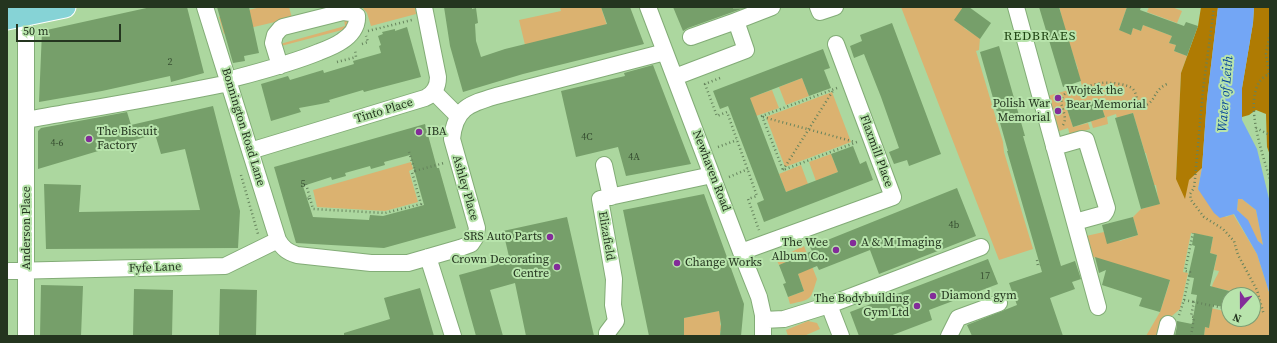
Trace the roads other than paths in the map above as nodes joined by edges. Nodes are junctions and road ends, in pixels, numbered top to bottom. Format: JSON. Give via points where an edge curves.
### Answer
{"nodes":[{"id":1,"x":65,"y":7,"type":"edge"},
{"id":2,"x":205,"y":7,"type":"edge"},
{"id":3,"x":424,"y":7,"type":"edge"},
{"id":4,"x":648,"y":7,"type":"edge"},
{"id":5,"x":772,"y":7,"type":"edge"},
{"id":6,"x":818,"y":7,"type":"edge"},
{"id":7,"x":835,"y":7,"type":"edge"},
{"id":8,"x":1016,"y":7,"type":"edge"},
{"id":9,"x":17,"y":15,"type":"edge"},
{"id":10,"x":741,"y":16,"type":"junction"},
{"id":11,"x":691,"y":37,"type":"dead end"},
{"id":12,"x":836,"y":44,"type":"dead end"},
{"id":13,"x":665,"y":52,"type":"junction"},
{"id":14,"x":280,"y":66,"type":"junction"},
{"id":15,"x":675,"y":77,"type":"junction"},
{"id":16,"x":228,"y":82,"type":"junction"},
{"id":17,"x":434,"y":92,"type":"junction"},
{"id":18,"x":458,"y":116,"type":"junction"},
{"id":19,"x":26,"y":120,"type":"junction"},
{"id":20,"x":1054,"y":147,"type":"junction"},
{"id":21,"x":250,"y":151,"type":"junction"},
{"id":22,"x":604,"y":165,"type":"dead end"},
{"id":23,"x":712,"y":175,"type":"junction"},
{"id":24,"x":610,"y":197,"type":"junction"},
{"id":25,"x":1075,"y":222,"type":"junction"},
{"id":26,"x":280,"y":243,"type":"junction"},
{"id":27,"x":981,"y":248,"type":"dead end"},
{"id":28,"x":741,"y":252,"type":"junction"},
{"id":29,"x":428,"y":257,"type":"junction"},
{"id":30,"x":9,"y":271,"type":"dead end"},
{"id":31,"x":27,"y":272,"type":"junction"},
{"id":32,"x":999,"y":302,"type":"dead end"},
{"id":33,"x":829,"y":305,"type":"junction"},
{"id":34,"x":1098,"y":307,"type":"dead end"},
{"id":35,"x":763,"y":328,"type":"edge"},
{"id":36,"x":26,"y":336,"type":"edge"},
{"id":37,"x":453,"y":336,"type":"edge"},
{"id":38,"x":607,"y":336,"type":"edge"},
{"id":39,"x":841,"y":336,"type":"edge"},
{"id":40,"x":949,"y":336,"type":"edge"}],
"edges":[{"from":1,"to":9,"type":"main road"},
{"from":2,"to":16,"type":"street","name":"Bonnington Road Lane"},
{"from":3,"to":17,"type":"street","via":[[438,77]]},
{"from":4,"to":13,"type":"street","name":"Newhaven Road"},
{"from":5,"to":10,"type":"street"},
{"from":6,"to":7,"type":"street","via":[[820,12]]},
{"from":8,"to":20,"type":"street"},
{"from":9,"to":19,"type":"street","name":"Anderson Place","via":[[25,28]]},
{"from":10,"to":11,"type":"street"},
{"from":10,"to":15,"type":"street","via":[[746,50]]},
{"from":12,"to":28,"type":"street","name":"Flaxmill Place","via":[[892,197]]},
{"from":13,"to":15,"type":"street","name":"Newhaven Road"},
{"from":13,"to":18,"type":"street","via":[[496,96],[474,104]]},
{"from":14,"to":14,"type":"street","via":[[341,42],[356,26],[357,16],[343,12],[283,27],[275,35],[274,43]]},
{"from":14,"to":16,"type":"street"},
{"from":15,"to":23,"type":"street","name":"Newhaven Road"},
{"from":16,"to":19,"type":"street"},
{"from":16,"to":21,"type":"street","name":"Bonnington Road Lane"},
{"from":17,"to":18,"type":"street"},
{"from":17,"to":21,"type":"street","name":"Tinto Place","via":[[425,98]]},
{"from":18,"to":29,"type":"street","name":"Ashley Place","via":[[453,126],[452,138],[476,228],[476,238],[471,244]]},
{"from":19,"to":31,"type":"street","name":"Anderson Place"},
{"from":20,"to":25,"type":"street"},
{"from":20,"to":25,"type":"street","via":[[1086,140],[1107,208],[1104,214]]},
{"from":21,"to":26,"type":"street","name":"Bonnington Road Lane"},
{"from":22,"to":24,"type":"street"},
{"from":23,"to":24,"type":"street","name":"Elizafield"},
{"from":23,"to":28,"type":"street","name":"Newhaven Road"},
{"from":24,"to":38,"type":"street","name":"Elizafield","via":[[600,199],[614,279],[613,305],[616,321]]},
{"from":25,"to":34,"type":"street"},
{"from":26,"to":29,"type":"street","name":"Ashley Place","via":[[287,252],[297,255],[371,263],[408,263]]},
{"from":26,"to":31,"type":"street","name":"Fyfe Lane","via":[[225,266]]},
{"from":27,"to":33,"type":"street"},
{"from":28,"to":35,"type":"street","name":"Newhaven Road","via":[[761,302]]},
{"from":29,"to":37,"type":"street"},
{"from":30,"to":31,"type":"street","name":"Fyfe Lane"},
{"from":31,"to":36,"type":"street","name":"Anderson Place"},
{"from":32,"to":40,"type":"street","via":[[958,318]]},
{"from":33,"to":35,"type":"street","via":[[779,320]]},
{"from":33,"to":39,"type":"street"}]}
